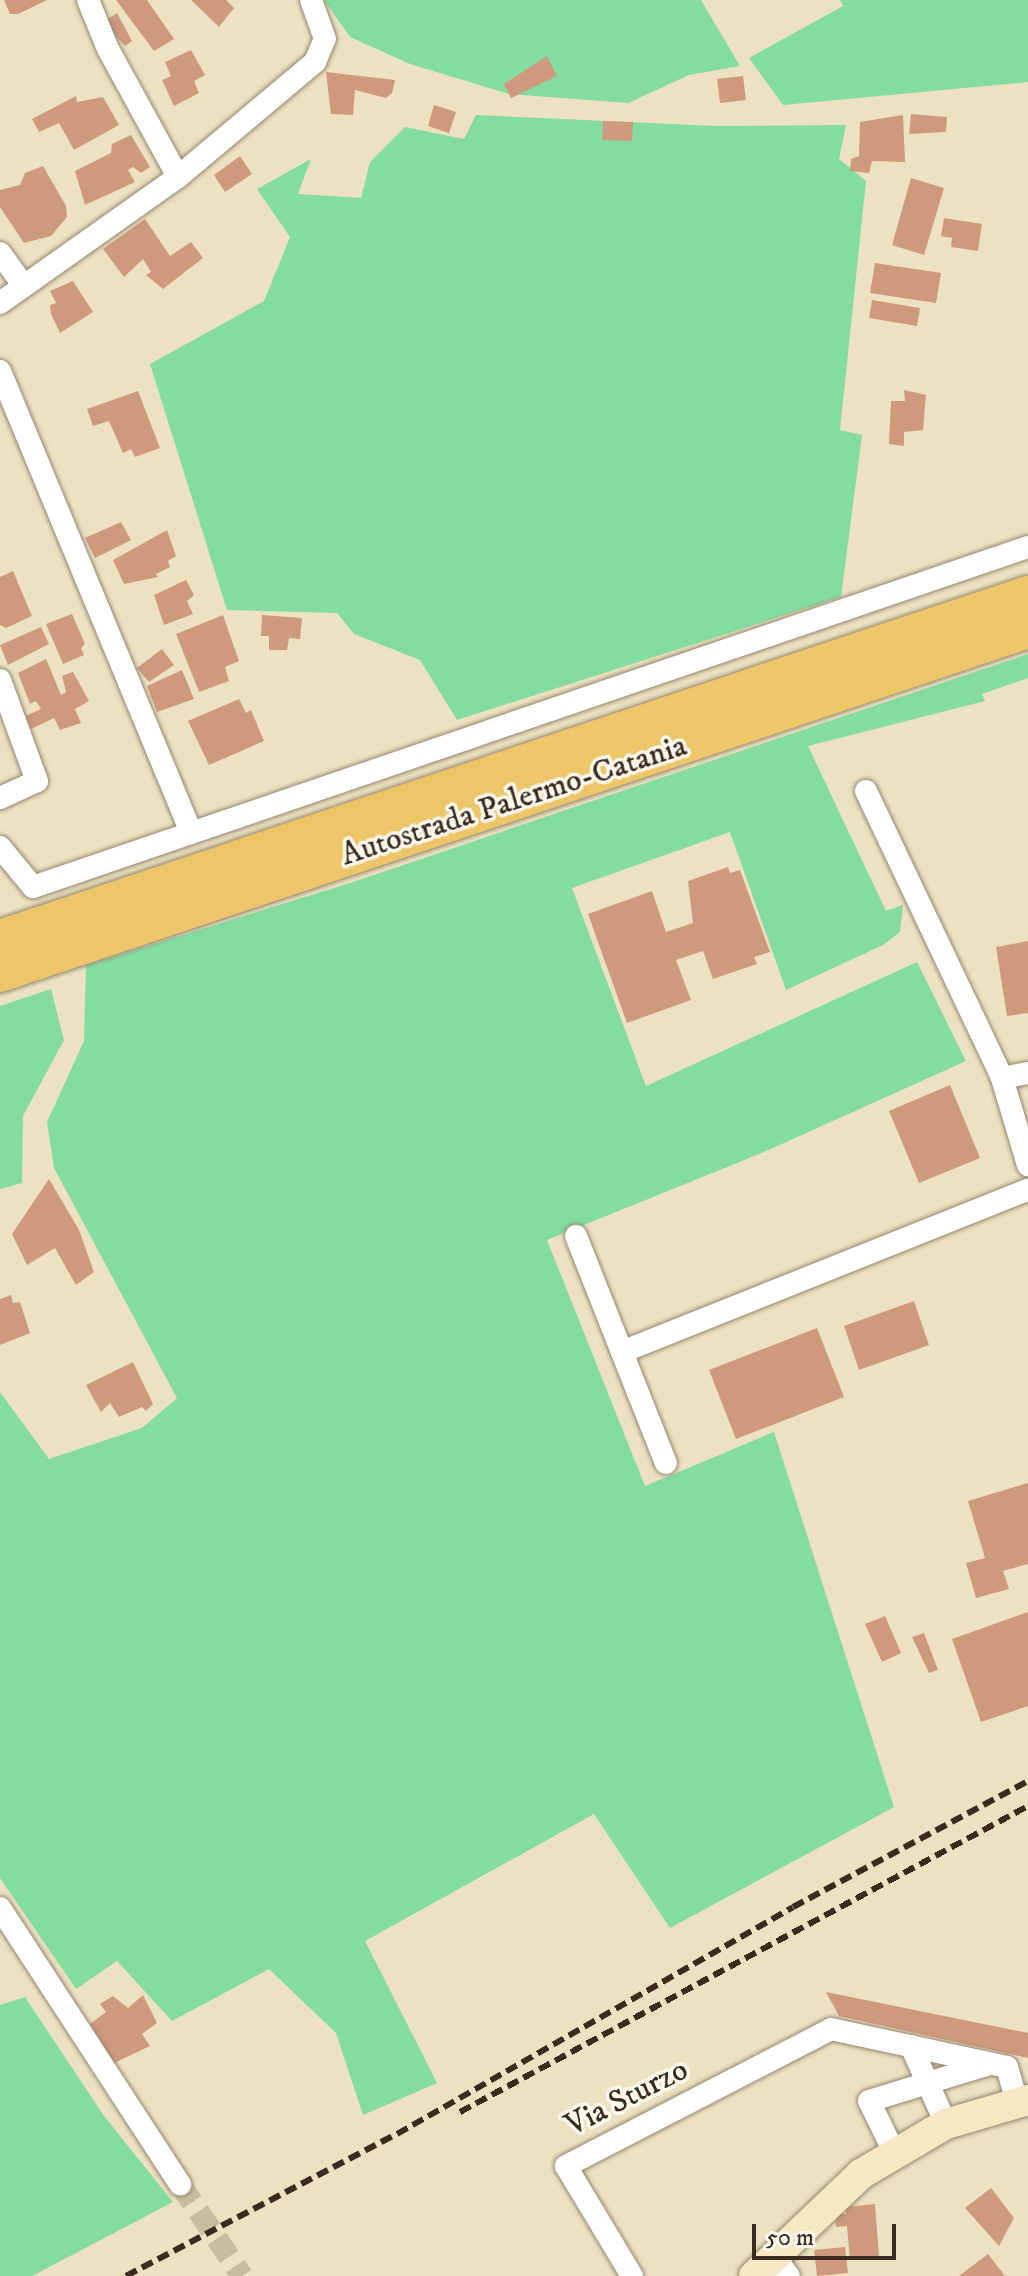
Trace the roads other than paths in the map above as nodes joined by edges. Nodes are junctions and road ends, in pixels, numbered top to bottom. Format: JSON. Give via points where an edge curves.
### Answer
{"nodes":[{"id":1,"x":88,"y":0,"type":"edge"},
{"id":2,"x":311,"y":0,"type":"edge"},
{"id":3,"x":178,"y":177,"type":"junction"},
{"id":4,"x":0,"y":253,"type":"edge"},
{"id":5,"x":23,"y":285,"type":"junction"},
{"id":6,"x":0,"y":303,"type":"edge"},
{"id":7,"x":0,"y":371,"type":"edge"},
{"id":8,"x":1028,"y":547,"type":"edge"},
{"id":9,"x":1028,"y":595,"type":"edge"},
{"id":10,"x":1028,"y":629,"type":"edge"},
{"id":11,"x":0,"y":680,"type":"edge"},
{"id":12,"x":866,"y":791,"type":"dead end"},
{"id":13,"x":0,"y":798,"type":"edge"},
{"id":14,"x":191,"y":833,"type":"junction"},
{"id":15,"x":0,"y":847,"type":"edge"},
{"id":16,"x":0,"y":939,"type":"edge"},
{"id":17,"x":0,"y":973,"type":"edge"},
{"id":18,"x":1028,"y":1073,"type":"edge"},
{"id":19,"x":1002,"y":1078,"type":"junction"},
{"id":20,"x":1028,"y":1165,"type":"edge"},
{"id":21,"x":1028,"y":1190,"type":"edge"},
{"id":22,"x":576,"y":1236,"type":"dead end"},
{"id":23,"x":622,"y":1352,"type":"junction"},
{"id":24,"x":666,"y":1463,"type":"dead end"},
{"id":25,"x":0,"y":1908,"type":"edge"},
{"id":26,"x":911,"y":2046,"type":"junction"},
{"id":27,"x":990,"y":2064,"type":"junction"},
{"id":28,"x":927,"y":2084,"type":"junction"},
{"id":29,"x":1023,"y":2101,"type":"edge"},
{"id":30,"x":946,"y":2124,"type":"junction"},
{"id":31,"x":895,"y":2154,"type":"junction"},
{"id":32,"x":180,"y":2184,"type":"tunnel mouth"},
{"id":33,"x":772,"y":2270,"type":"edge"},
{"id":34,"x":632,"y":2276,"type":"edge"}],
"edges":[{"from":1,"to":3,"type":"street","via":[[108,49]]},
{"from":2,"to":3,"type":"street","via":[[325,39],[315,62]]},
{"from":3,"to":5,"type":"street"},
{"from":4,"to":5,"type":"street"},
{"from":5,"to":6,"type":"street"},
{"from":7,"to":14,"type":"street"},
{"from":8,"to":14,"type":"street"},
{"from":9,"to":16,"type":"highway","name":"Autostrada Palermo-Catania"},
{"from":10,"to":17,"type":"highway","name":"Autostrada Palermo-Catania"},
{"from":11,"to":13,"type":"street","via":[[37,781]]},
{"from":12,"to":19,"type":"street"},
{"from":14,"to":15,"type":"street","via":[[33,887]]},
{"from":18,"to":19,"type":"street"},
{"from":19,"to":20,"type":"street"},
{"from":21,"to":23,"type":"street"},
{"from":22,"to":23,"type":"street"},
{"from":23,"to":24,"type":"street"},
{"from":25,"to":32,"type":"street"},
{"from":26,"to":27,"type":"street"},
{"from":26,"to":28,"type":"street"},
{"from":26,"to":34,"type":"street","name":"Via Sturzo","via":[[831,2029],[566,2166]]},
{"from":27,"to":28,"type":"street"},
{"from":27,"to":29,"type":"street","via":[[1007,2067]]},
{"from":28,"to":30,"type":"street"},
{"from":28,"to":31,"type":"street","via":[[869,2101]]},
{"from":29,"to":30,"type":"main road"},
{"from":30,"to":31,"type":"main road"},
{"from":31,"to":33,"type":"main road","via":[[836,2193]]}]}
